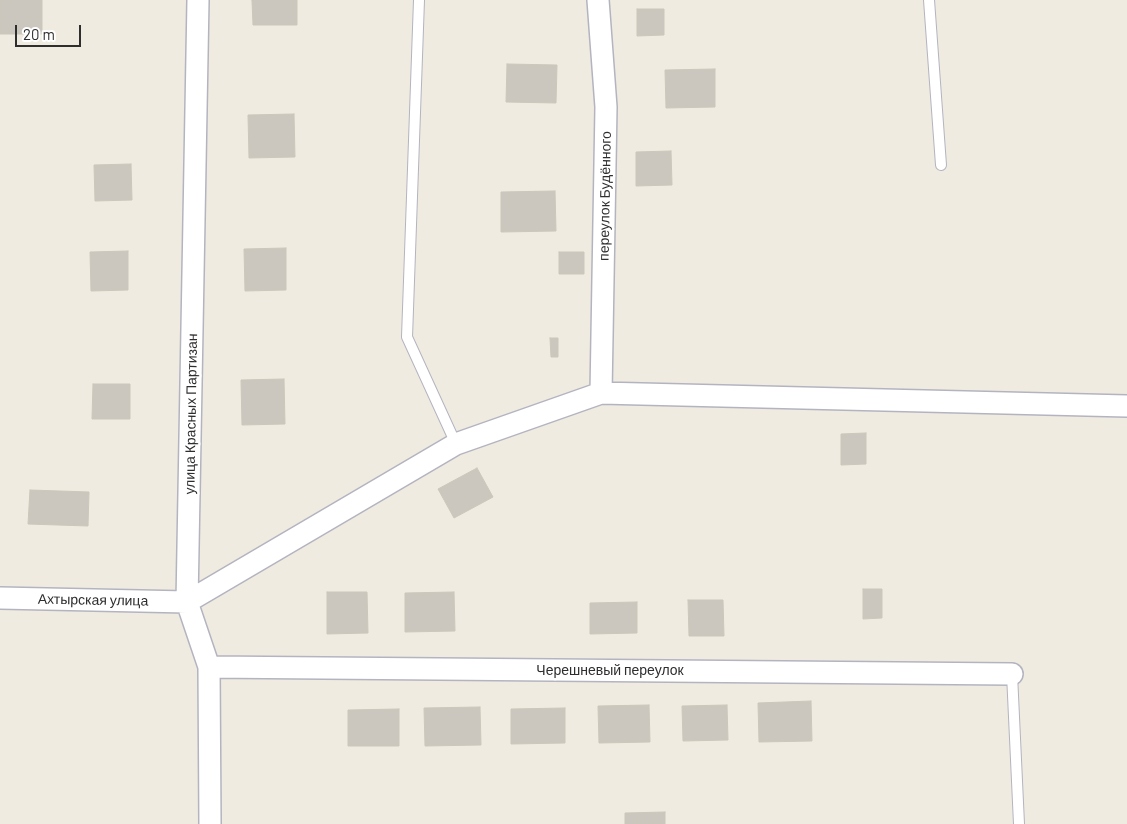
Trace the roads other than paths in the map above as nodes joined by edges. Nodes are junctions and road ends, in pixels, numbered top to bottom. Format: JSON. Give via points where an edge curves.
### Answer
{"nodes":[{"id":1,"x":198,"y":0,"type":"edge"},
{"id":2,"x":419,"y":0,"type":"edge"},
{"id":3,"x":598,"y":0,"type":"edge"},
{"id":4,"x":930,"y":0,"type":"edge"},
{"id":5,"x":941,"y":165,"type":"dead end"},
{"id":6,"x":601,"y":393,"type":"junction"},
{"id":7,"x":1127,"y":406,"type":"edge"},
{"id":8,"x":456,"y":444,"type":"junction"},
{"id":9,"x":0,"y":598,"type":"edge"},
{"id":10,"x":187,"y":602,"type":"junction"},
{"id":11,"x":209,"y":667,"type":"junction"},
{"id":12,"x":1012,"y":674,"type":"joint"},
{"id":13,"x":210,"y":824,"type":"edge"},
{"id":14,"x":1019,"y":824,"type":"edge"}],
"edges":[{"from":1,"to":10,"type":"street","name":"улица Красных Партизан"},
{"from":2,"to":8,"type":"lane","via":[[407,337]]},
{"from":3,"to":6,"type":"street","name":"переулок Будённого","via":[[606,107]]},
{"from":4,"to":5,"type":"lane"},
{"from":6,"to":7,"type":"street"},
{"from":6,"to":8,"type":"street"},
{"from":8,"to":10,"type":"street"},
{"from":9,"to":10,"type":"street","name":"Ахтырская улица"},
{"from":10,"to":11,"type":"street","name":"улица Красных Партизан"},
{"from":11,"to":12,"type":"street","name":"Черешневый переулок"},
{"from":11,"to":13,"type":"street","name":"улица Красных Партизан"},
{"from":12,"to":14,"type":"lane"}]}
